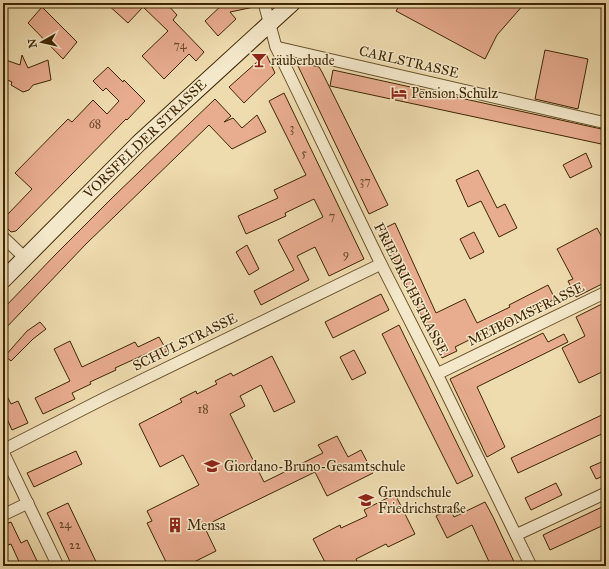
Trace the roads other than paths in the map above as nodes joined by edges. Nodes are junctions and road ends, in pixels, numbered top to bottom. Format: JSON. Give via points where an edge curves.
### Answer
{"nodes":[{"id":1,"x":264,"y":3,"type":"edge"},
{"id":2,"x":292,"y":3,"type":"edge"},
{"id":3,"x":270,"y":24,"type":"junction"},
{"id":4,"x":276,"y":47,"type":"junction"},
{"id":5,"x":606,"y":123,"type":"edge"},
{"id":6,"x":3,"y":237,"type":"edge"},
{"id":7,"x":24,"y":257,"type":"junction"},
{"id":8,"x":381,"y":264,"type":"junction"},
{"id":9,"x":3,"y":280,"type":"edge"},
{"id":10,"x":606,"y":292,"type":"edge"},
{"id":11,"x":437,"y":374,"type":"junction"},
{"id":12,"x":3,"y":451,"type":"edge"},
{"id":13,"x":606,"y":493,"type":"edge"},
{"id":14,"x":28,"y":503,"type":"junction"},
{"id":15,"x":3,"y":515,"type":"edge"},
{"id":16,"x":516,"y":535,"type":"junction"},
{"id":17,"x":58,"y":566,"type":"edge"},
{"id":18,"x":531,"y":566,"type":"edge"}],
"edges":[{"from":1,"to":3,"type":"street","name":"FRIEDRICHSTRASSE"},
{"from":2,"to":3,"type":"main road","name":"VORSFELDER STRASSE"},
{"from":3,"to":4,"type":"street","name":"FRIEDRICHSTRASSE"},
{"from":3,"to":7,"type":"main road","name":"VORSFELDER STRASSE","via":[[139,143]]},
{"from":4,"to":5,"type":"street","name":"CARLSTRASSE"},
{"from":4,"to":8,"type":"street","name":"FRIEDRICHSTRASSE"},
{"from":6,"to":7,"type":"street"},
{"from":7,"to":9,"type":"main road","name":"VORSFELDER STRASSE"},
{"from":8,"to":11,"type":"street","name":"FRIEDRICHSTRASSE"},
{"from":8,"to":12,"type":"street","name":"SCHULSTRASSE","via":[[103,399]]},
{"from":10,"to":11,"type":"street","name":"MEIBOMSTRASSE"},
{"from":11,"to":16,"type":"street","name":"FRIEDRICHSTRASSE"},
{"from":12,"to":14,"type":"street"},
{"from":13,"to":16,"type":"street"},
{"from":14,"to":15,"type":"street"},
{"from":14,"to":17,"type":"street"},
{"from":16,"to":18,"type":"street","name":"FRIEDRICHSTRASSE"}]}
